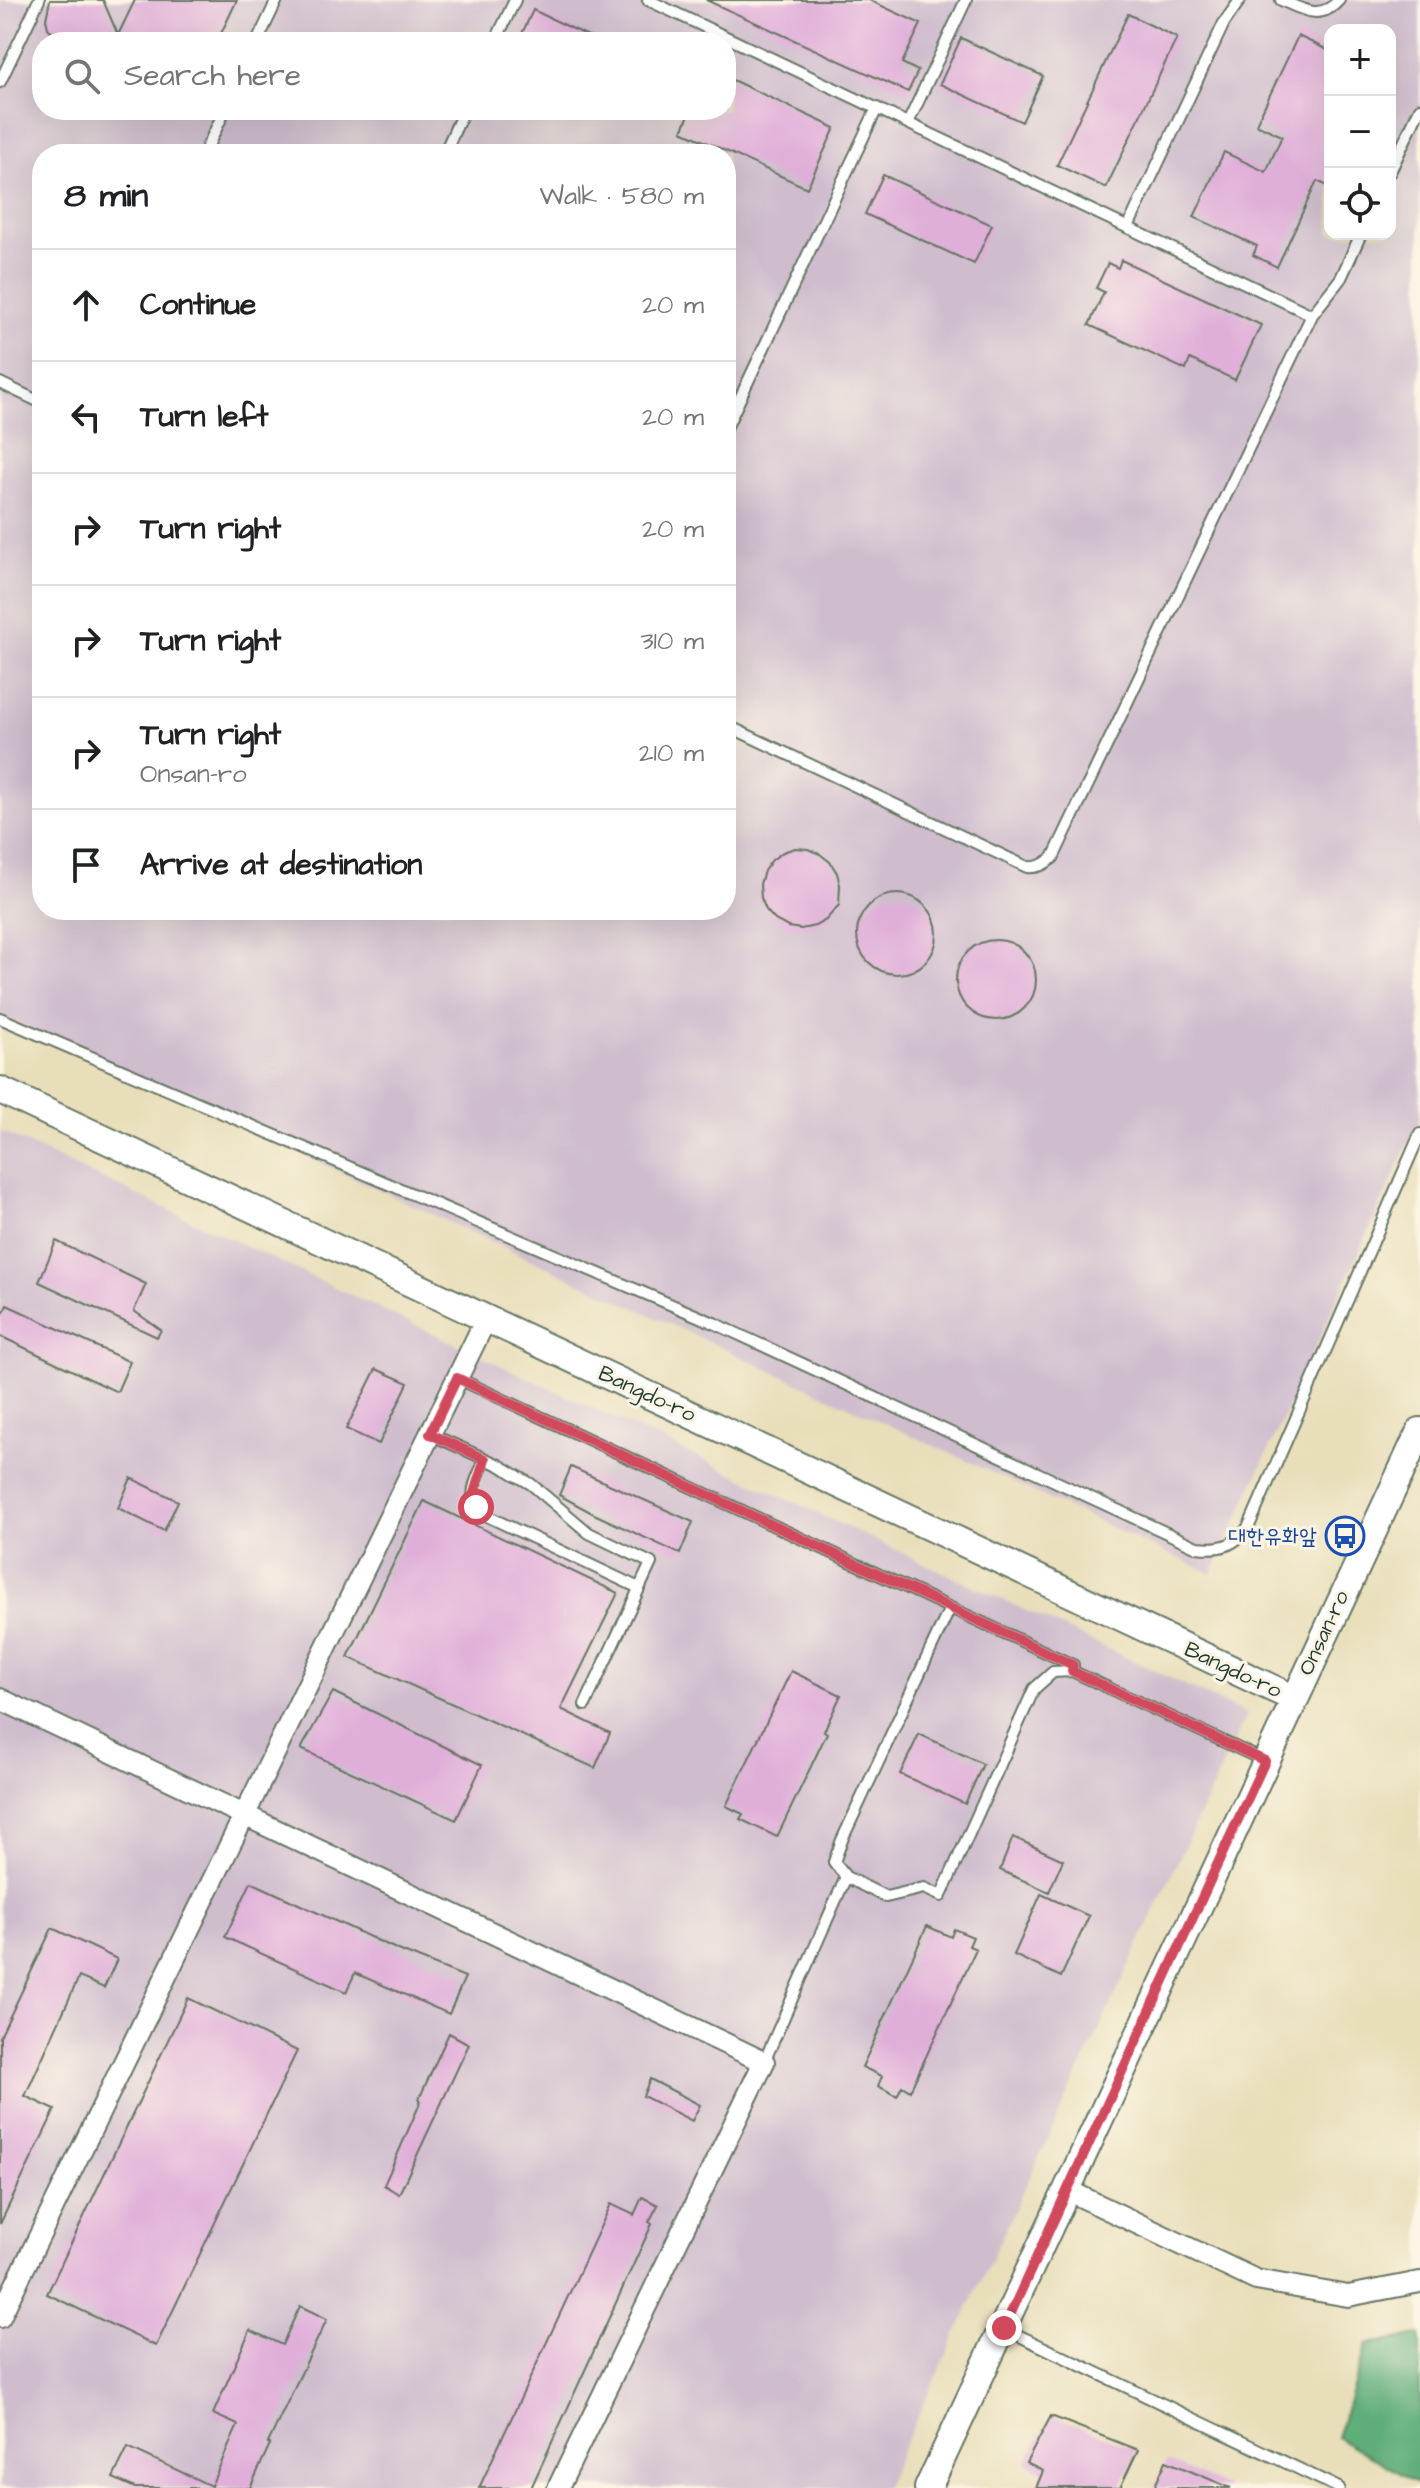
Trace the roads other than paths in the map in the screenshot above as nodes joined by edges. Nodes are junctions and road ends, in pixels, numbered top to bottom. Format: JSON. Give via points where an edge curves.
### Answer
{"nodes":[{"id":1,"x":39,"y":0,"type":"edge"},
{"id":2,"x":277,"y":0,"type":"edge"},
{"id":3,"x":515,"y":0,"type":"edge"},
{"id":4,"x":648,"y":0,"type":"edge"},
{"id":5,"x":966,"y":0,"type":"edge"},
{"id":6,"x":1240,"y":0,"type":"edge"},
{"id":7,"x":1281,"y":0,"type":"edge"},
{"id":8,"x":1339,"y":0,"type":"edge"},
{"id":9,"x":262,"y":32,"type":"edge"},
{"id":10,"x":500,"y":32,"type":"edge"},
{"id":11,"x":716,"y":32,"type":"edge"},
{"id":12,"x":736,"y":42,"type":"edge"},
{"id":13,"x":0,"y":82,"type":"edge"},
{"id":14,"x":877,"y":108,"type":"junction"},
{"id":15,"x":1420,"y":108,"type":"edge"},
{"id":16,"x":220,"y":120,"type":"edge"},
{"id":17,"x":459,"y":120,"type":"edge"},
{"id":18,"x":908,"y":123,"type":"junction"},
{"id":19,"x":209,"y":144,"type":"edge"},
{"id":20,"x":449,"y":144,"type":"edge"},
{"id":21,"x":1392,"y":168,"type":"edge"},
{"id":22,"x":1128,"y":227,"type":"junction"},
{"id":23,"x":1358,"y":240,"type":"edge"},
{"id":24,"x":1312,"y":315,"type":"junction"},
{"id":25,"x":0,"y":383,"type":"edge"},
{"id":26,"x":32,"y":398,"type":"edge"},
{"id":27,"x":736,"y":407,"type":"edge"},
{"id":28,"x":736,"y":730,"type":"edge"},
{"id":29,"x":0,"y":1018,"type":"edge"},
{"id":30,"x":0,"y":1090,"type":"edge"},
{"id":31,"x":1420,"y":1134,"type":"edge"},
{"id":32,"x":486,"y":1319,"type":"junction"},
{"id":33,"x":457,"y":1378,"type":"junction"},
{"id":34,"x":1420,"y":1431,"type":"edge"},
{"id":35,"x":430,"y":1434,"type":"junction"},
{"id":36,"x":485,"y":1459,"type":"junction"},
{"id":37,"x":639,"y":1588,"type":"junction"},
{"id":38,"x":950,"y":1608,"type":"junction"},
{"id":39,"x":1072,"y":1671,"type":"junction"},
{"id":40,"x":1293,"y":1698,"type":"junction"},
{"id":41,"x":0,"y":1699,"type":"edge"},
{"id":42,"x":585,"y":1705,"type":"dead end"},
{"id":43,"x":1265,"y":1761,"type":"junction"},
{"id":44,"x":244,"y":1815,"type":"junction"},
{"id":45,"x":846,"y":1877,"type":"junction"},
{"id":46,"x":764,"y":2062,"type":"junction"},
{"id":47,"x":1067,"y":2190,"type":"junction"},
{"id":48,"x":1420,"y":2282,"type":"edge"},
{"id":49,"x":0,"y":2317,"type":"edge"},
{"id":50,"x":1004,"y":2328,"type":"junction"},
{"id":51,"x":1315,"y":2477,"type":"junction"},
{"id":52,"x":558,"y":2488,"type":"edge"},
{"id":53,"x":928,"y":2488,"type":"edge"},
{"id":54,"x":1310,"y":2488,"type":"edge"},
{"id":55,"x":1339,"y":2488,"type":"edge"}],
"edges":[{"from":1,"to":13,"type":"lane"},
{"from":2,"to":9,"type":"lane"},
{"from":3,"to":10,"type":"lane"},
{"from":4,"to":11,"type":"lane"},
{"from":5,"to":18,"type":"lane"},
{"from":6,"to":22,"type":"lane","via":[[1224,23]]},
{"from":7,"to":8,"type":"lane","via":[[1311,13],[1324,12]]},
{"from":12,"to":14,"type":"lane"},
{"from":14,"to":18,"type":"lane"},
{"from":14,"to":27,"type":"lane"},
{"from":15,"to":21,"type":"lane"},
{"from":16,"to":19,"type":"lane"},
{"from":17,"to":20,"type":"lane"},
{"from":18,"to":22,"type":"lane"},
{"from":22,"to":24,"type":"lane"},
{"from":23,"to":24,"type":"lane","via":[[1341,278]]},
{"from":24,"to":28,"type":"lane","via":[[1053,858],[1027,867]]},
{"from":25,"to":26,"type":"lane"},
{"from":29,"to":31,"type":"lane","via":[[714,1323],[1197,1547],[1214,1549],[1230,1545],[1249,1526]]},
{"from":30,"to":32,"type":"street","name":"Bangdo-ro"},
{"from":32,"to":33,"type":"street"},
{"from":32,"to":40,"type":"street","name":"Bangdo-ro"},
{"from":33,"to":35,"type":"street"},
{"from":33,"to":38,"type":"lane"},
{"from":34,"to":40,"type":"street","name":"Onsan-ro"},
{"from":35,"to":36,"type":"lane"},
{"from":35,"to":44,"type":"street"},
{"from":36,"to":37,"type":"lane","via":[[531,1484],[589,1533],[651,1563]]},
{"from":36,"to":37,"type":"lane","via":[[473,1496],[476,1507]]},
{"from":37,"to":42,"type":"lane"},
{"from":38,"to":39,"type":"lane","via":[[1073,1665]]},
{"from":38,"to":45,"type":"lane","via":[[842,1840],[834,1862]]},
{"from":39,"to":43,"type":"lane"},
{"from":39,"to":45,"type":"lane","via":[[1053,1672],[1034,1689],[941,1896],[924,1888],[886,1897]]},
{"from":40,"to":43,"type":"street","name":"Onsan-ro"},
{"from":41,"to":44,"type":"street"},
{"from":43,"to":47,"type":"street","name":"Onsan-ro"},
{"from":44,"to":46,"type":"street"},
{"from":44,"to":49,"type":"street"},
{"from":45,"to":46,"type":"lane"},
{"from":46,"to":52,"type":"street"},
{"from":47,"to":48,"type":"street","via":[[1256,2280],[1348,2296]]},
{"from":47,"to":50,"type":"street","name":"Onsan-ro"},
{"from":50,"to":51,"type":"lane"},
{"from":50,"to":53,"type":"street","name":"Onsan-ro"},
{"from":51,"to":54,"type":"lane"},
{"from":51,"to":55,"type":"lane"}]}
